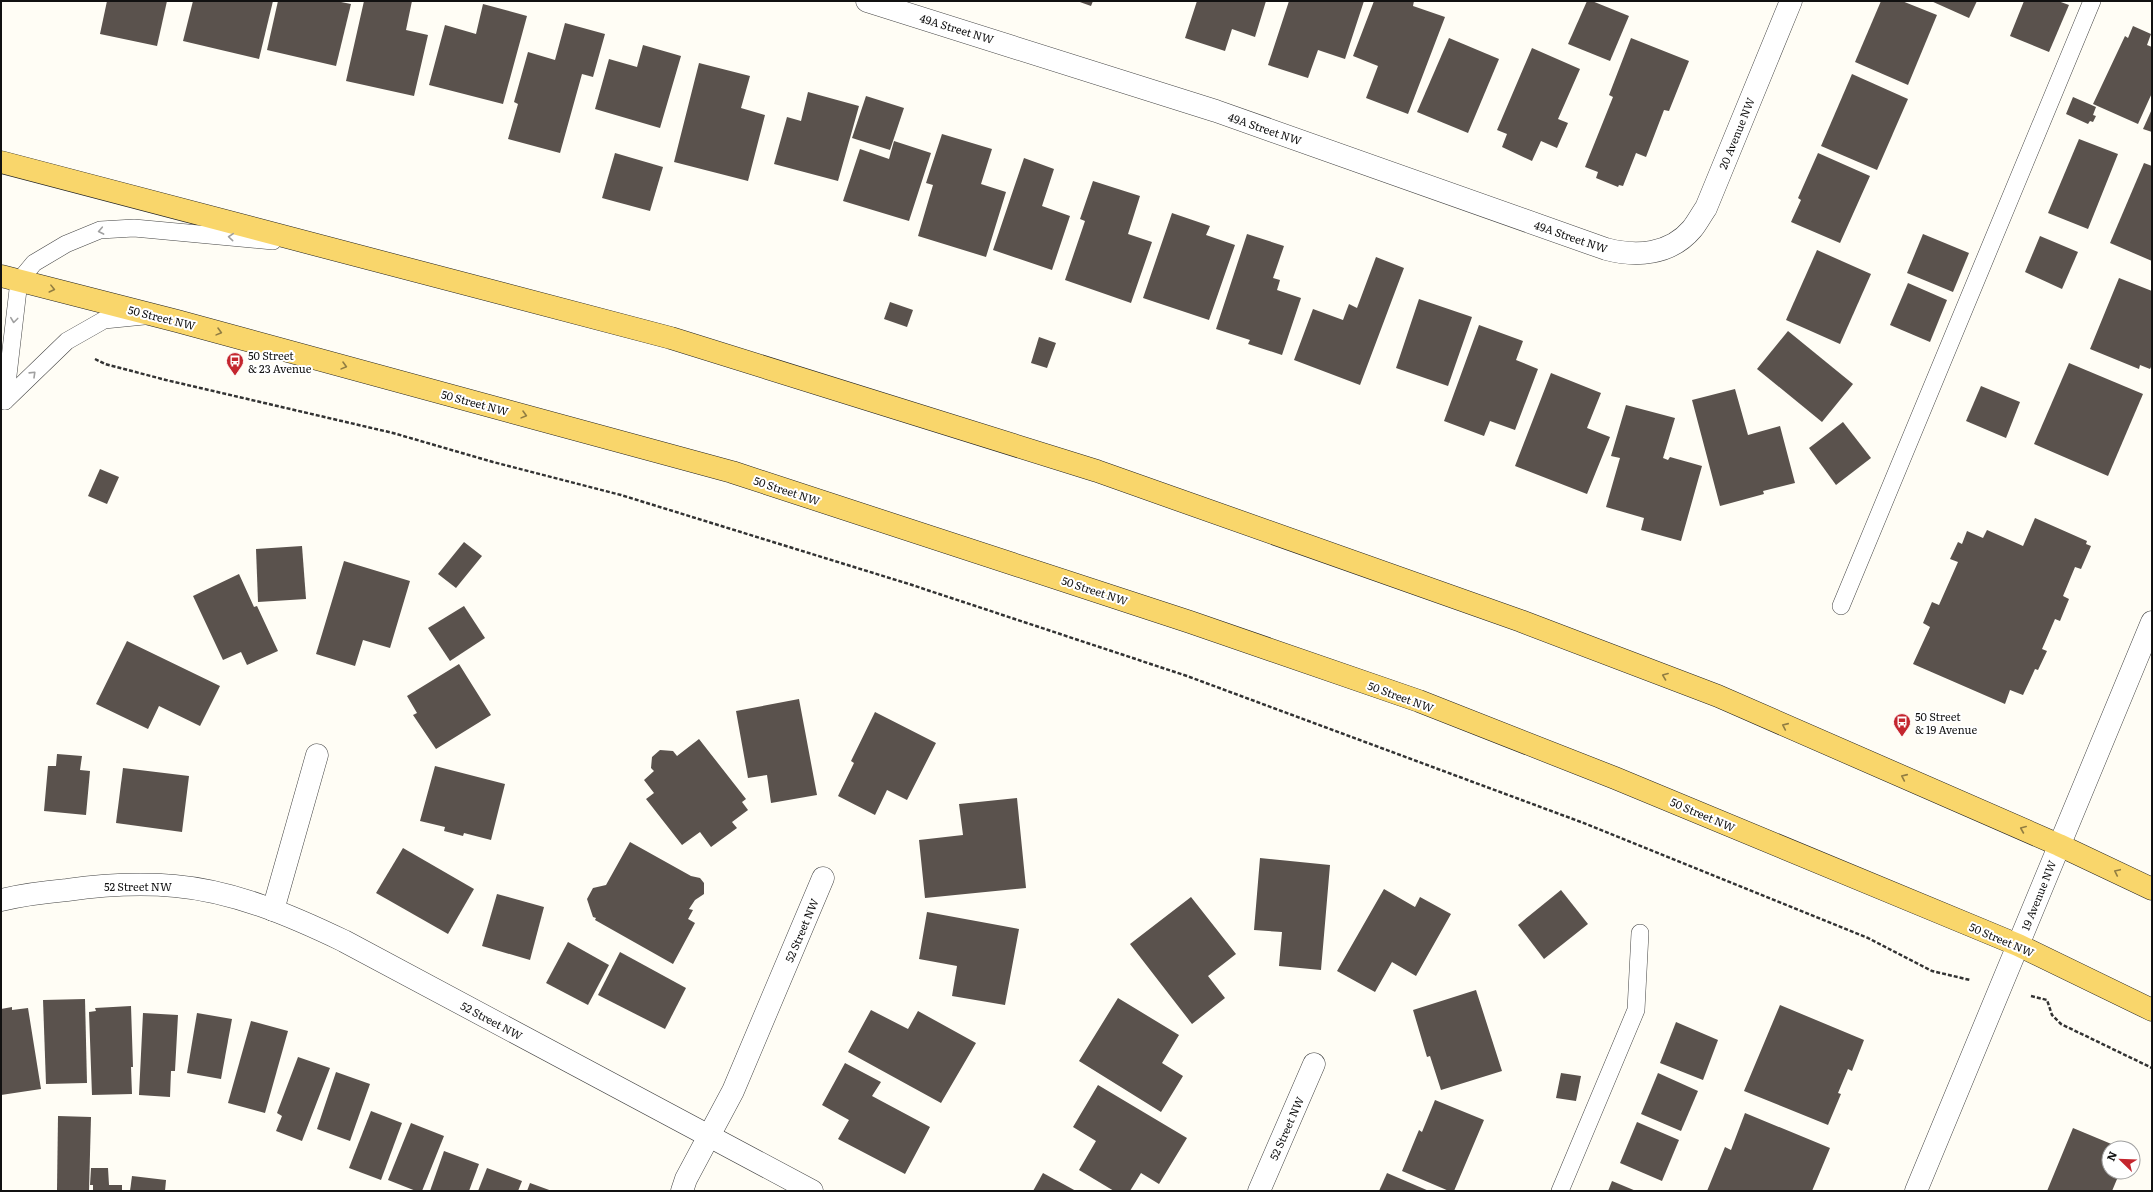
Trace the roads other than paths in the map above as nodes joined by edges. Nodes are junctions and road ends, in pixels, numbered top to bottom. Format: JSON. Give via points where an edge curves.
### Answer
{"nodes":[{"id":1,"x":867,"y":1,"type":"edge"},
{"id":2,"x":1791,"y":1,"type":"edge"},
{"id":3,"x":2092,"y":1,"type":"edge"},
{"id":4,"x":1,"y":162,"type":"edge"},
{"id":5,"x":311,"y":244,"type":"junction"},
{"id":6,"x":1661,"y":250,"type":"joint"},
{"id":7,"x":10,"y":279,"type":"edge"},
{"id":8,"x":156,"y":316,"type":"junction"},
{"id":9,"x":1841,"y":606,"type":"dead end"},
{"id":10,"x":2152,"y":622,"type":"edge"},
{"id":11,"x":317,"y":755,"type":"dead end"},
{"id":12,"x":2059,"y":845,"type":"junction"},
{"id":13,"x":823,"y":878,"type":"dead end"},
{"id":14,"x":2152,"y":889,"type":"edge"},
{"id":15,"x":1,"y":900,"type":"edge"},
{"id":16,"x":273,"y":910,"type":"junction"},
{"id":17,"x":1640,"y":933,"type":"dead end"},
{"id":18,"x":2018,"y":945,"type":"junction"},
{"id":19,"x":2152,"y":1010,"type":"edge"},
{"id":20,"x":1314,"y":1064,"type":"dead end"},
{"id":21,"x":709,"y":1135,"type":"junction"},
{"id":22,"x":682,"y":1191,"type":"edge"},
{"id":23,"x":812,"y":1191,"type":"edge"},
{"id":24,"x":1259,"y":1191,"type":"edge"},
{"id":25,"x":1560,"y":1191,"type":"edge"},
{"id":26,"x":1916,"y":1191,"type":"edge"}],
"edges":[{"from":1,"to":6,"type":"street","name":"49A Street NW","via":[[1216,111],[1606,249],[1623,254],[1645,255]]},
{"from":2,"to":6,"type":"street","name":"20 Avenue NW","via":[[1706,208],[1692,230]]},
{"from":3,"to":9,"type":"lane"},
{"from":4,"to":5,"type":"main road"},
{"from":5,"to":7,"type":"lane","one_way":true,"via":[[134,228],[100,230],[66,244]]},
{"from":12,"to":5,"type":"main road","one_way":true,"via":[[1718,696],[1521,621],[1097,471],[671,338]]},
{"from":7,"to":8,"type":"main road","name":"50 Street NW","one_way":true},
{"from":7,"to":8,"type":"lane","one_way":true,"via":[[4,401],[67,341],[104,320]]},
{"from":8,"to":18,"type":"main road","name":"50 Street NW","one_way":true,"via":[[732,472],[1198,624],[1419,701],[1615,778]]},
{"from":10,"to":12,"type":"street","name":"19 Avenue NW"},
{"from":11,"to":16,"type":"street"},
{"from":14,"to":12,"type":"main road","one_way":true},
{"from":12,"to":18,"type":"street","name":"19 Avenue NW"},
{"from":13,"to":21,"type":"street","name":"52 Street NW","via":[[733,1091]]},
{"from":15,"to":16,"type":"street","name":"52 Street NW","via":[[102,885],[140,884],[177,886],[211,892]]},
{"from":16,"to":21,"type":"street","name":"52 Street NW","via":[[344,942]]},
{"from":17,"to":25,"type":"lane","via":[[1636,1010]]},
{"from":18,"to":19,"type":"main road","name":"50 Street NW"},
{"from":18,"to":26,"type":"street","name":"19 Avenue NW"},
{"from":20,"to":24,"type":"street","name":"52 Street NW"},
{"from":21,"to":22,"type":"street"},
{"from":21,"to":23,"type":"street","name":"52 Street NW"}]}
